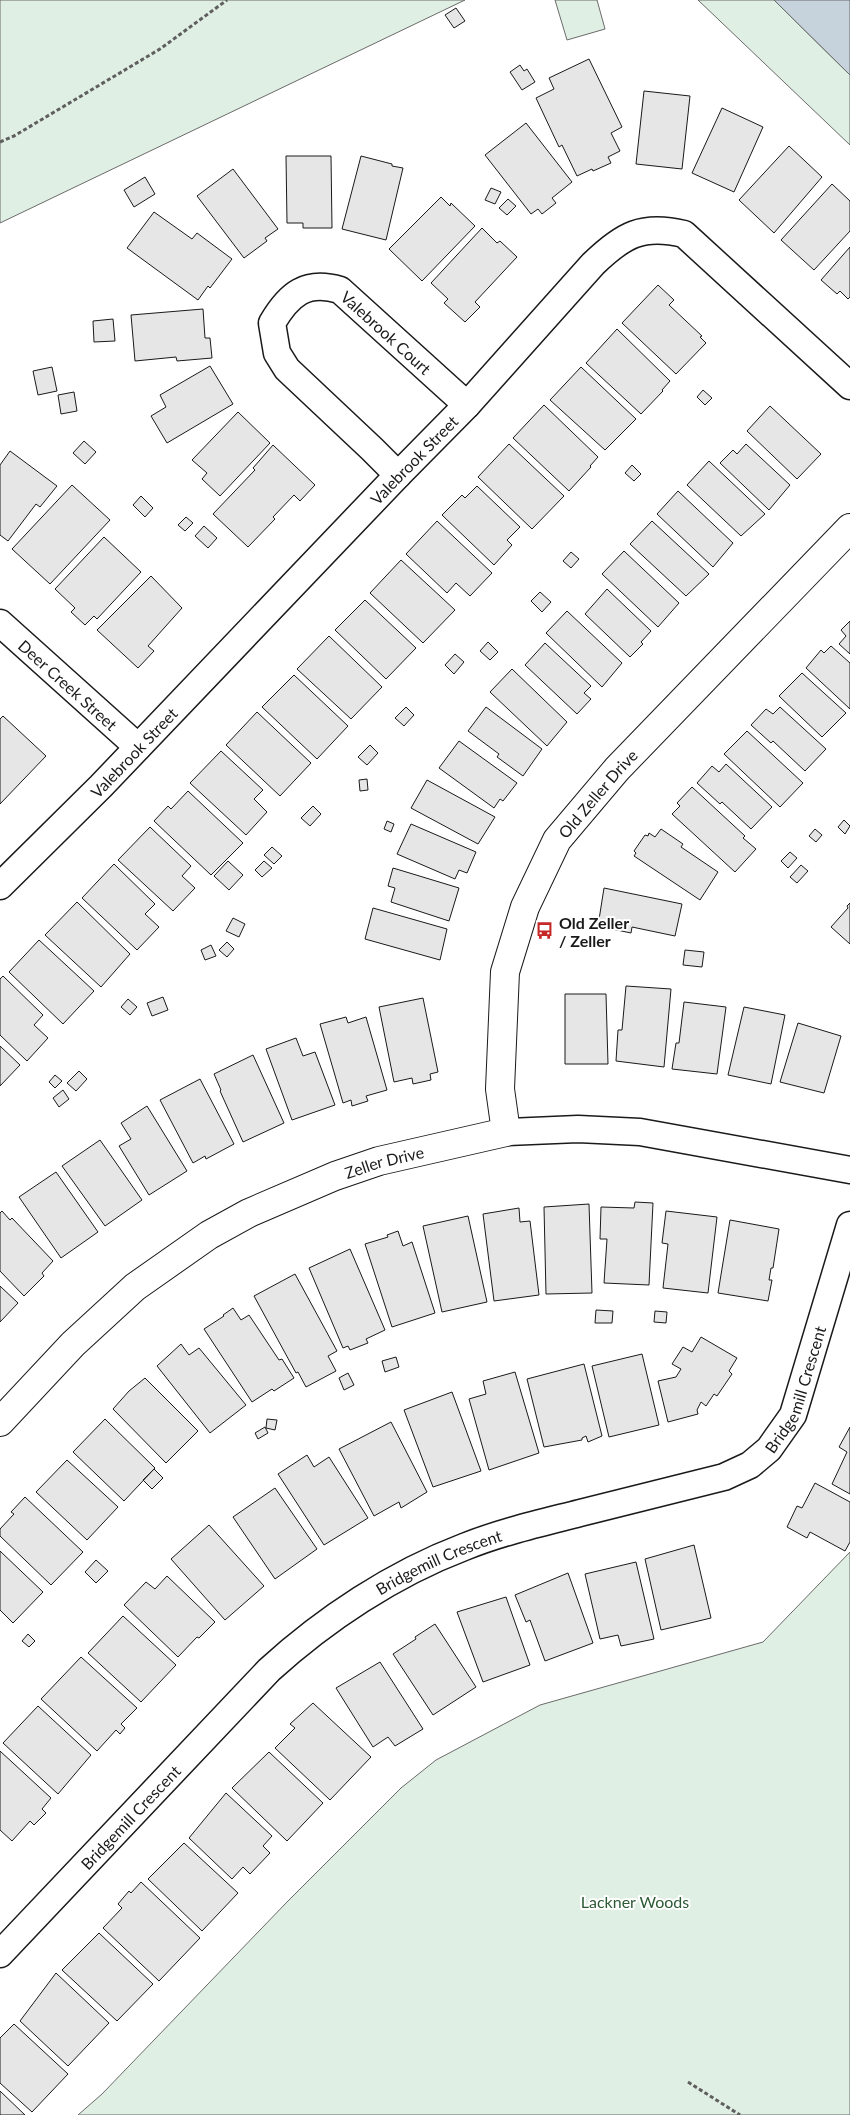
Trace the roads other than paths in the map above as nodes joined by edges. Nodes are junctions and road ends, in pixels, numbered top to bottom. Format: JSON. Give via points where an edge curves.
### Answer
{"nodes":[{"id":1,"x":850,"y":386,"type":"edge"},
{"id":2,"x":467,"y":405,"type":"junction"},
{"id":3,"x":398,"y":475,"type":"junction"},
{"id":4,"x":850,"y":528,"type":"edge"},
{"id":5,"x":0,"y":623,"type":"edge"},
{"id":6,"x":138,"y":747,"type":"junction"},
{"id":7,"x":0,"y":886,"type":"edge"},
{"id":8,"x":506,"y":1132,"type":"junction"},
{"id":9,"x":850,"y":1170,"type":"edge"},
{"id":10,"x":850,"y":1225,"type":"edge"},
{"id":11,"x":0,"y":1422,"type":"edge"},
{"id":12,"x":0,"y":1954,"type":"edge"}],
"edges":[{"from":1,"to":2,"type":"street","name":"Valebrook Street","via":[[684,234],[668,230],[642,232],[613,244]]},
{"from":2,"to":3,"type":"street","name":"Valebrook Street"},
{"from":2,"to":3,"type":"street","name":"Valebrook Court","via":[[340,290],[313,287],[301,290],[289,299],[272,323],[276,353],[287,370]]},
{"from":3,"to":6,"type":"street","name":"Valebrook Street"},
{"from":4,"to":8,"type":"street","name":"Old Zeller Drive","via":[[617,769],[557,840],[525,907],[505,972],[500,1089]]},
{"from":5,"to":6,"type":"street","name":"Deer Creek Street"},
{"from":6,"to":7,"type":"street","name":"Valebrook Street"},
{"from":8,"to":9,"type":"street","name":"Zeller Drive","via":[[578,1129],[640,1132]]},
{"from":8,"to":11,"type":"street","name":"Zeller Drive","via":[[379,1161],[249,1212],[135,1286],[73,1344]]},
{"from":10,"to":12,"type":"street","name":"Bridgemill Crescent","via":[[793,1415],[769,1449],[750,1465],[724,1477],[530,1526],[464,1547],[414,1569],[328,1622],[295,1645],[268,1670]]}]}
